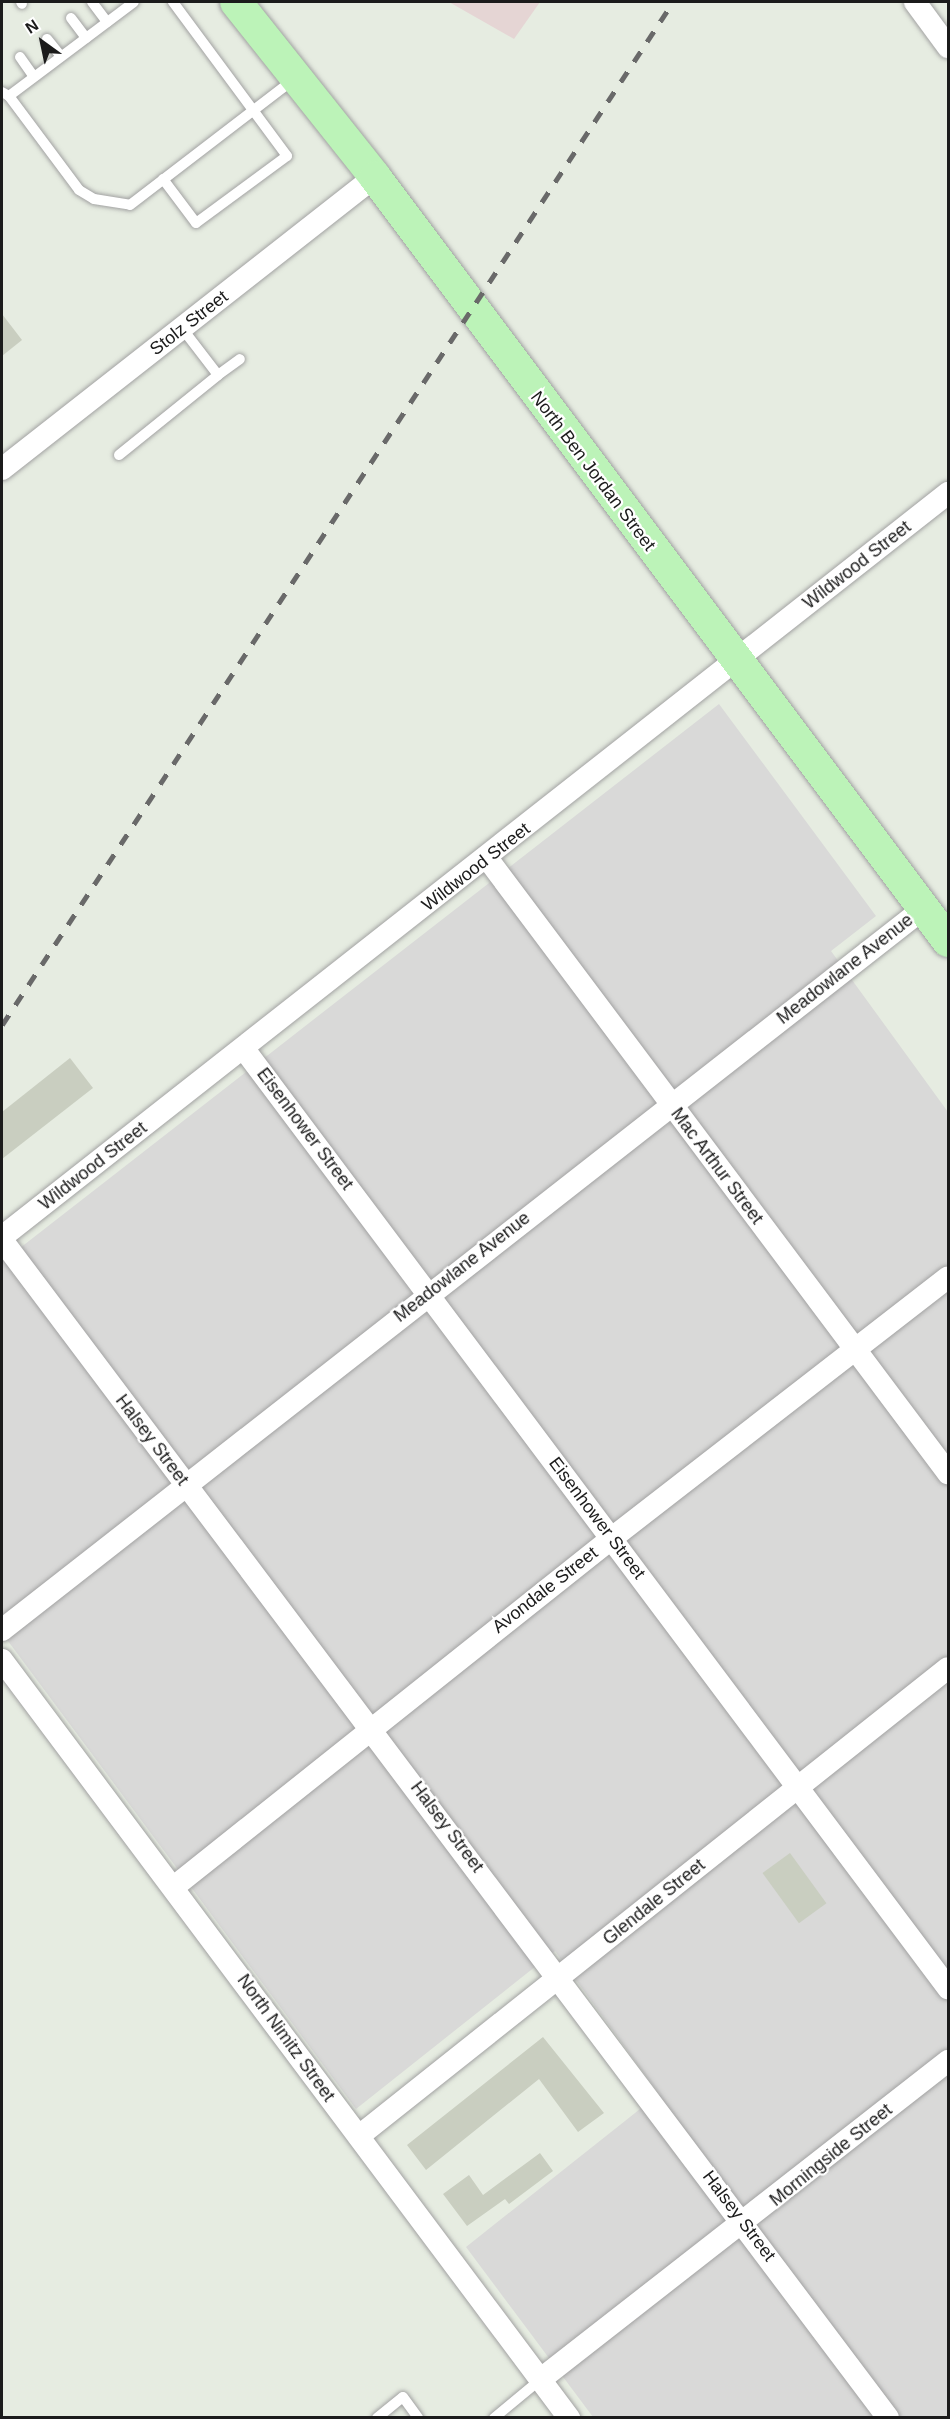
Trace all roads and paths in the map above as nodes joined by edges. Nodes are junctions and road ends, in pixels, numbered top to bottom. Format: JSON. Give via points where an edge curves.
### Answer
{"nodes":[{"id":1,"x":92,"y":2,"type":"edge"},
{"id":2,"x":132,"y":2,"type":"edge"},
{"id":3,"x":173,"y":2,"type":"edge"},
{"id":4,"x":236,"y":2,"type":"edge"},
{"id":5,"x":915,"y":2,"type":"edge"},
{"id":6,"x":71,"y":18,"type":"dead end"},
{"id":7,"x":107,"y":22,"type":"junction"},
{"id":8,"x":86,"y":38,"type":"junction"},
{"id":9,"x":47,"y":39,"type":"dead end"},
{"id":10,"x":948,"y":47,"type":"edge"},
{"id":11,"x":20,"y":57,"type":"dead end"},
{"id":12,"x":61,"y":57,"type":"junction"},
{"id":13,"x":34,"y":77,"type":"junction"},
{"id":14,"x":296,"y":77,"type":"junction"},
{"id":15,"x":5,"y":94,"type":"edge"},
{"id":16,"x":254,"y":109,"type":"junction"},
{"id":17,"x":375,"y":177,"type":"junction"},
{"id":18,"x":163,"y":179,"type":"junction"},
{"id":19,"x":182,"y":328,"type":"junction"},
{"id":20,"x":240,"y":360,"type":"dead end"},
{"id":21,"x":218,"y":375,"type":"junction"},
{"id":22,"x":119,"y":455,"type":"dead end"},
{"id":23,"x":2,"y":470,"type":"edge"},
{"id":24,"x":948,"y":493,"type":"edge"},
{"id":25,"x":736,"y":662,"type":"junction"},
{"id":26,"x":487,"y":858,"type":"junction"},
{"id":27,"x":924,"y":908,"type":"junction"},
{"id":28,"x":948,"y":941,"type":"edge"},
{"id":29,"x":244,"y":1049,"type":"junction"},
{"id":30,"x":670,"y":1105,"type":"junction"},
{"id":31,"x":2,"y":1238,"type":"edge"},
{"id":32,"x":948,"y":1277,"type":"edge"},
{"id":33,"x":429,"y":1292,"type":"junction"},
{"id":34,"x":855,"y":1348,"type":"junction"},
{"id":35,"x":948,"y":1473,"type":"edge"},
{"id":36,"x":187,"y":1486,"type":"junction"},
{"id":37,"x":612,"y":1538,"type":"junction"},
{"id":38,"x":2,"y":1630,"type":"edge"},
{"id":39,"x":2,"y":1660,"type":"edge"},
{"id":40,"x":948,"y":1668,"type":"edge"},
{"id":41,"x":372,"y":1728,"type":"junction"},
{"id":42,"x":799,"y":1786,"type":"junction"},
{"id":43,"x":175,"y":1887,"type":"junction"},
{"id":44,"x":560,"y":1978,"type":"junction"},
{"id":45,"x":948,"y":1988,"type":"edge"},
{"id":46,"x":948,"y":2061,"type":"edge"},
{"id":47,"x":359,"y":2136,"type":"junction"},
{"id":48,"x":745,"y":2223,"type":"junction"},
{"id":49,"x":541,"y":2379,"type":"junction"},
{"id":50,"x":377,"y":2418,"type":"edge"},
{"id":51,"x":418,"y":2418,"type":"edge"},
{"id":52,"x":494,"y":2418,"type":"edge"},
{"id":53,"x":569,"y":2418,"type":"edge"},
{"id":54,"x":888,"y":2418,"type":"edge"}],
"edges":[{"from":1,"to":7,"type":"lane"},
{"from":2,"to":7,"type":"lane"},
{"from":3,"to":16,"type":"lane"},
{"from":4,"to":14,"type":"street","name":"North Ben Jordan Street"},
{"from":5,"to":10,"type":"street"},
{"from":6,"to":8,"type":"lane"},
{"from":7,"to":8,"type":"lane"},
{"from":8,"to":12,"type":"lane"},
{"from":9,"to":12,"type":"lane"},
{"from":11,"to":13,"type":"lane"},
{"from":12,"to":13,"type":"lane"},
{"from":13,"to":15,"type":"lane"},
{"from":14,"to":16,"type":"lane"},
{"from":14,"to":17,"type":"street","name":"North Ben Jordan Street"},
{"from":15,"to":18,"type":"lane","via":[[79,190],[94,199],[130,205]]},
{"from":16,"to":18,"type":"lane"},
{"from":16,"to":18,"type":"lane","via":[[287,156],[196,223]]},
{"from":17,"to":19,"type":"street","name":"Stolz Street"},
{"from":17,"to":25,"type":"street","name":"North Ben Jordan Street"},
{"from":19,"to":21,"type":"lane"},
{"from":19,"to":23,"type":"street","name":"Stolz Street"},
{"from":20,"to":21,"type":"lane"},
{"from":21,"to":22,"type":"lane"},
{"from":24,"to":25,"type":"street","name":"Wildwood Street"},
{"from":25,"to":26,"type":"street","name":"Wildwood Street"},
{"from":25,"to":27,"type":"street","name":"North Ben Jordan Street"},
{"from":26,"to":29,"type":"street","name":"Wildwood Street"},
{"from":26,"to":30,"type":"street","name":"Mac Arthur Street"},
{"from":27,"to":28,"type":"street","name":"North Ben Jordan Street"},
{"from":27,"to":30,"type":"street","name":"Meadowlane Avenue"},
{"from":29,"to":31,"type":"street","name":"Wildwood Street"},
{"from":29,"to":33,"type":"street","name":"Eisenhower Street"},
{"from":30,"to":33,"type":"street","name":"Meadowlane Avenue"},
{"from":30,"to":34,"type":"street","name":"Mac Arthur Street"},
{"from":31,"to":36,"type":"street","name":"Halsey Street"},
{"from":32,"to":34,"type":"street","name":"Avondale Street"},
{"from":33,"to":36,"type":"street","name":"Meadowlane Avenue"},
{"from":33,"to":37,"type":"street","name":"Eisenhower Street"},
{"from":34,"to":35,"type":"street","name":"Mac Arthur Street"},
{"from":34,"to":37,"type":"street","name":"Avondale Street"},
{"from":36,"to":38,"type":"street","name":"Meadowlane Avenue"},
{"from":36,"to":41,"type":"street","name":"Halsey Street"},
{"from":37,"to":41,"type":"street","name":"Avondale Street"},
{"from":37,"to":42,"type":"street","name":"Eisenhower Street"},
{"from":39,"to":43,"type":"street","name":"North Nimitz Street"},
{"from":40,"to":42,"type":"street","name":"Glendale Street"},
{"from":41,"to":43,"type":"street","name":"Avondale Street"},
{"from":41,"to":44,"type":"street","name":"Halsey Street"},
{"from":42,"to":44,"type":"street","name":"Glendale Street"},
{"from":42,"to":45,"type":"street","name":"Eisenhower Street"},
{"from":43,"to":47,"type":"street","name":"North Nimitz Street"},
{"from":44,"to":47,"type":"street","name":"Glendale Street"},
{"from":44,"to":48,"type":"street","name":"Halsey Street"},
{"from":46,"to":48,"type":"street","name":"Morningside Street"},
{"from":47,"to":49,"type":"street","name":"North Nimitz Street"},
{"from":48,"to":49,"type":"street","name":"Morningside Street"},
{"from":48,"to":54,"type":"street","name":"Halsey Street"},
{"from":49,"to":52,"type":"lane"},
{"from":49,"to":53,"type":"street","name":"North Nimitz Street"},
{"from":50,"to":51,"type":"lane","via":[[403,2397]]}]}
